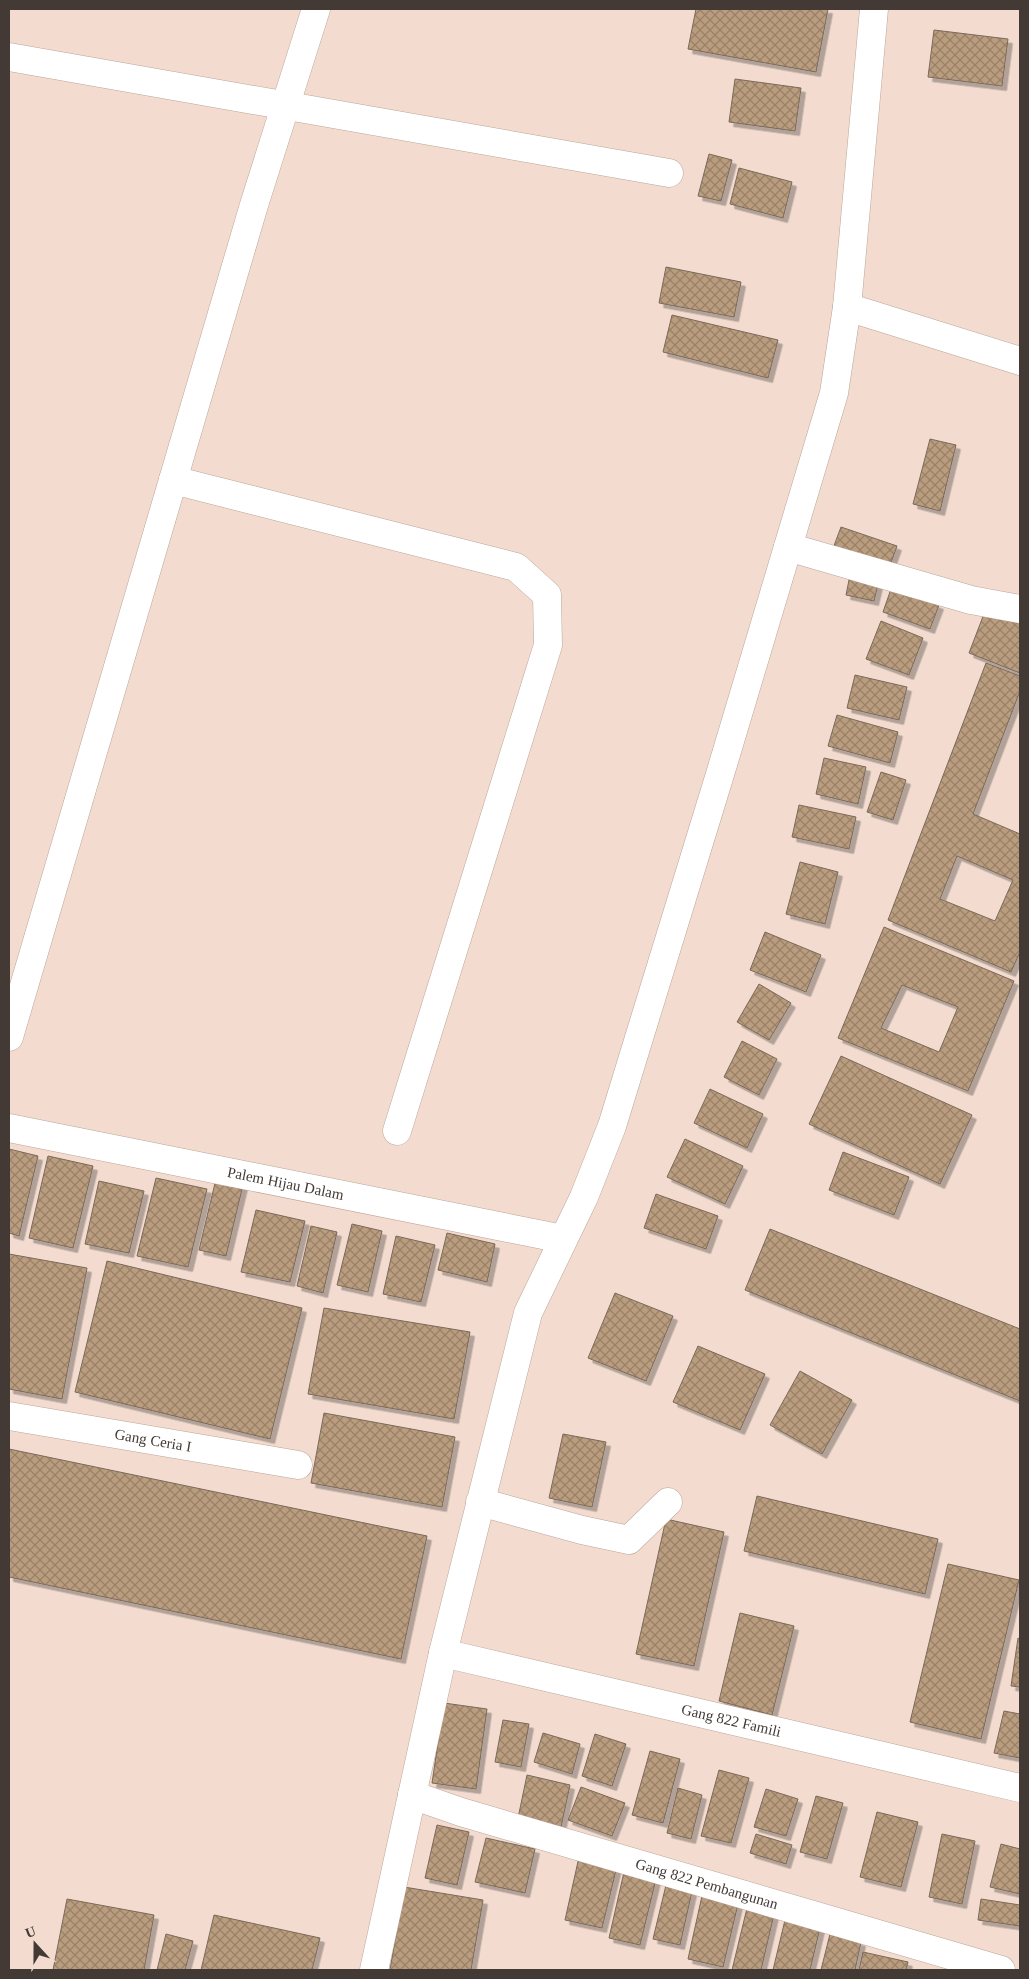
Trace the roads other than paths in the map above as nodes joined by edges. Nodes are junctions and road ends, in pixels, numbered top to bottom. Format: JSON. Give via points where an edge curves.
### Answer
{"nodes":[{"id":1,"x":316,"y":9,"type":"edge"},
{"id":2,"x":874,"y":9,"type":"edge"},
{"id":3,"x":9,"y":57,"type":"edge"},
{"id":4,"x":286,"y":106,"type":"junction"},
{"id":5,"x":669,"y":173,"type":"dead end"},
{"id":6,"x":846,"y":307,"type":"junction"},
{"id":7,"x":1020,"y":361,"type":"edge"},
{"id":8,"x":173,"y":480,"type":"junction"},
{"id":9,"x":788,"y":546,"type":"junction"},
{"id":10,"x":1020,"y":609,"type":"edge"},
{"id":11,"x":9,"y":1037,"type":"edge"},
{"id":12,"x":9,"y":1128,"type":"edge"},
{"id":13,"x":397,"y":1131,"type":"dead end"},
{"id":14,"x":563,"y":1239,"type":"junction"},
{"id":15,"x":9,"y":1416,"type":"edge"},
{"id":16,"x":298,"y":1465,"type":"dead end"},
{"id":17,"x":480,"y":1502,"type":"junction"},
{"id":18,"x":668,"y":1502,"type":"dead end"},
{"id":19,"x":443,"y":1652,"type":"junction"},
{"id":20,"x":1020,"y":1788,"type":"edge"},
{"id":21,"x":412,"y":1795,"type":"junction"},
{"id":22,"x":374,"y":1970,"type":"edge"},
{"id":23,"x":1001,"y":1970,"type":"edge"}],
"edges":[{"from":1,"to":4,"type":"street"},
{"from":2,"to":6,"type":"street"},
{"from":3,"to":4,"type":"street"},
{"from":4,"to":5,"type":"street"},
{"from":4,"to":8,"type":"street"},
{"from":6,"to":7,"type":"street"},
{"from":6,"to":9,"type":"street","via":[[834,393]]},
{"from":8,"to":11,"type":"street"},
{"from":8,"to":13,"type":"street","via":[[516,567],[547,595],[548,645]]},
{"from":9,"to":10,"type":"street","via":[[971,600]]},
{"from":9,"to":14,"type":"street","via":[[612,1126],[584,1197]]},
{"from":12,"to":14,"type":"street","name":"Palem Hijau Dalam"},
{"from":14,"to":17,"type":"street","via":[[528,1313]]},
{"from":15,"to":16,"type":"street","name":"Gang Ceria I"},
{"from":17,"to":18,"type":"street","via":[[628,1540]]},
{"from":17,"to":19,"type":"street"},
{"from":19,"to":20,"type":"street","name":"Gang 822 Famili"},
{"from":19,"to":21,"type":"street"},
{"from":21,"to":22,"type":"street"},
{"from":21,"to":23,"type":"street","name":"Gang 822 Pembangunan"}]}
